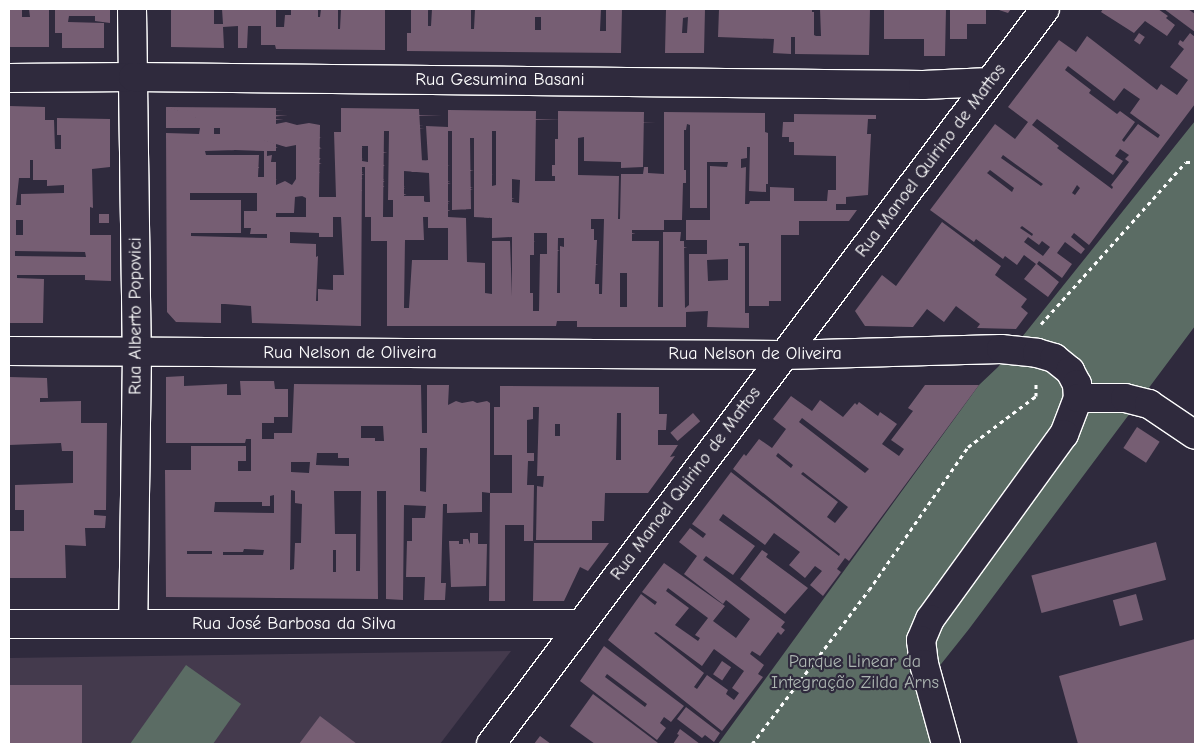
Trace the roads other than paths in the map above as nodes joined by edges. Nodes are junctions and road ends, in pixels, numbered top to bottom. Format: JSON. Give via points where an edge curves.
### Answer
{"nodes":[{"id":1,"x":132,"y":9,"type":"edge"},
{"id":2,"x":1045,"y":9,"type":"edge"},
{"id":3,"x":133,"y":77,"type":"junction"},
{"id":4,"x":9,"y":78,"type":"edge"},
{"id":5,"x":990,"y":82,"type":"junction"},
{"id":6,"x":9,"y":351,"type":"edge"},
{"id":7,"x":137,"y":352,"type":"junction"},
{"id":8,"x":783,"y":355,"type":"junction"},
{"id":9,"x":1078,"y":398,"type":"junction"},
{"id":10,"x":1195,"y":436,"type":"edge"},
{"id":11,"x":9,"y":624,"type":"edge"},
{"id":12,"x":133,"y":624,"type":"junction"},
{"id":13,"x":580,"y":624,"type":"junction"},
{"id":14,"x":491,"y":744,"type":"edge"},
{"id":15,"x":946,"y":744,"type":"edge"}],
"edges":[{"from":1,"to":3,"type":"street","name":"Rua Alberto Popovici"},
{"from":2,"to":5,"type":"street","name":"Rua Manoel Quirino de Mattos"},
{"from":3,"to":4,"type":"street","name":"Rua Gesumina Basani"},
{"from":3,"to":5,"type":"street","name":"Rua Gesumina Basani"},
{"from":3,"to":7,"type":"street","name":"Rua Alberto Popovici"},
{"from":5,"to":8,"type":"street","name":"Rua Manoel Quirino de Mattos"},
{"from":6,"to":7,"type":"street","name":"Rua Nelson de Oliveira"},
{"from":7,"to":8,"type":"street","name":"Rua Nelson de Oliveira"},
{"from":7,"to":12,"type":"street","name":"Rua Alberto Popovici"},
{"from":8,"to":9,"type":"street","name":"Rua Nelson de Oliveira","via":[[1001,349],[1036,353],[1054,358],[1070,371],[1077,384]]},
{"from":8,"to":13,"type":"street","name":"Rua Manoel Quirino de Mattos"},
{"from":9,"to":10,"type":"street","via":[[1125,398],[1149,404]]},
{"from":9,"to":15,"type":"street","via":[[1064,434],[930,619],[921,640],[924,664]]},
{"from":11,"to":12,"type":"street","name":"Rua José Barbosa da Silva"},
{"from":12,"to":13,"type":"street","name":"Rua José Barbosa da Silva"},
{"from":13,"to":14,"type":"street","name":"Rua Manoel Quirino de Mattos"}]}
